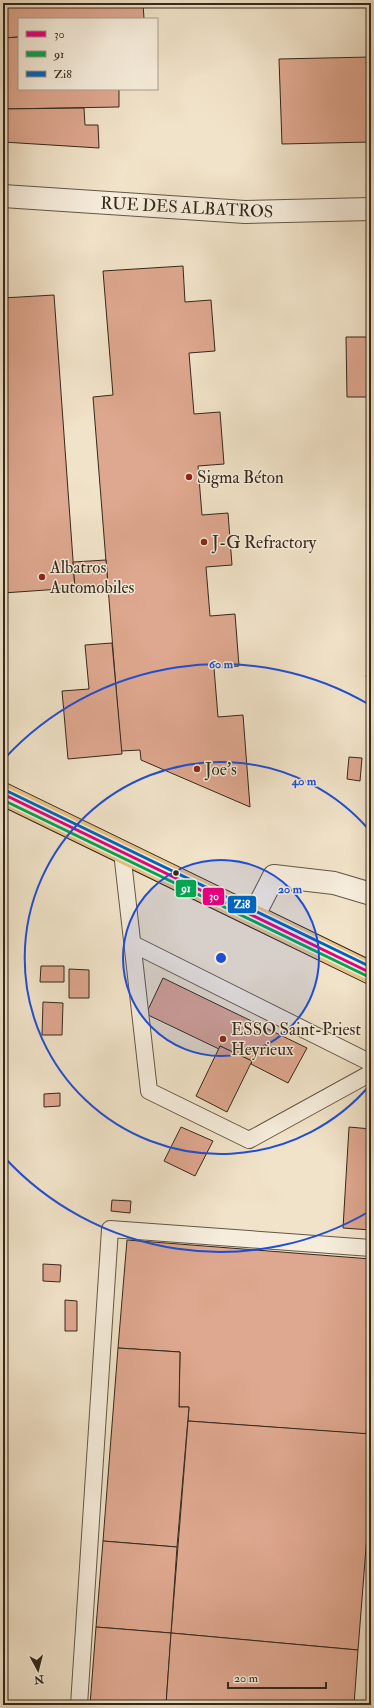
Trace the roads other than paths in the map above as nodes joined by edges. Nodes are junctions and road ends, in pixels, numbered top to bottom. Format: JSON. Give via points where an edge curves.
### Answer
{"nodes":[{"id":1,"x":3,"y":196,"type":"edge"},
{"id":2,"x":371,"y":209,"type":"edge"},
{"id":3,"x":3,"y":794,"type":"edge"},
{"id":4,"x":122,"y":852,"type":"junction"},
{"id":5,"x":371,"y":894,"type":"edge"},
{"id":6,"x":254,"y":916,"type":"junction"},
{"id":7,"x":133,"y":944,"type":"junction"},
{"id":8,"x":371,"y":973,"type":"edge"},
{"id":9,"x":371,"y":1063,"type":"edge"},
{"id":10,"x":371,"y":1073,"type":"edge"},
{"id":11,"x":371,"y":1248,"type":"edge"},
{"id":12,"x":79,"y":1705,"type":"edge"}],
"edges":[{"from":1,"to":2,"type":"street","name":"RUE DES ALBATROS","via":[[245,212]]},
{"from":3,"to":4,"type":"main road"},
{"from":4,"to":6,"type":"main road"},
{"from":4,"to":7,"type":"lane"},
{"from":5,"to":6,"type":"street","via":[[334,883],[274,876]]},
{"from":6,"to":8,"type":"main road"},
{"from":7,"to":9,"type":"lane"},
{"from":7,"to":10,"type":"lane","via":[[149,1091],[249,1140]]},
{"from":11,"to":12,"type":"lane","via":[[110,1229]]}]}
